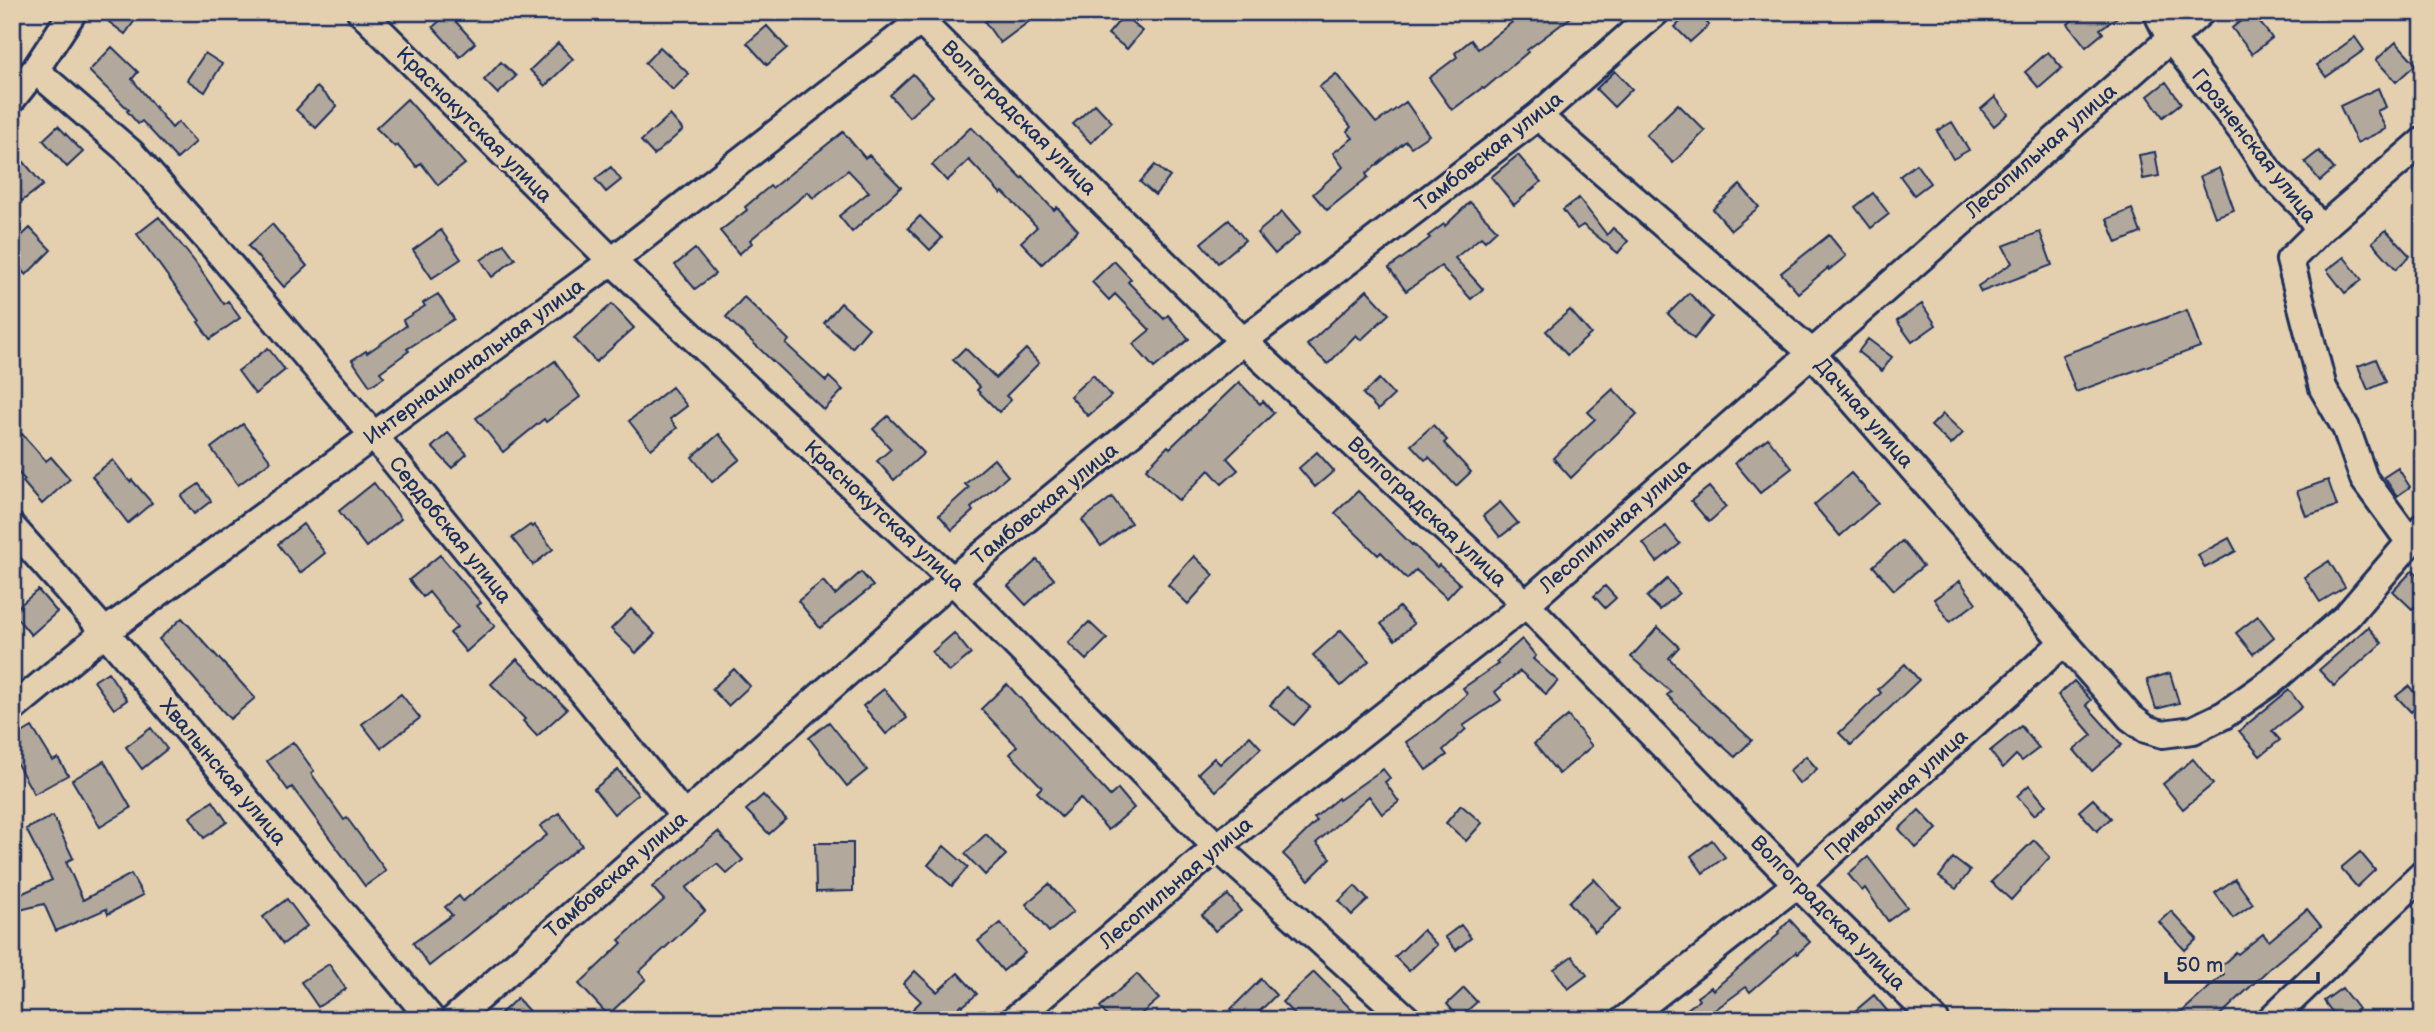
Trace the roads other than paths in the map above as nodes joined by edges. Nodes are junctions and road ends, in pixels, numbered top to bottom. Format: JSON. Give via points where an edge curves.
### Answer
{"nodes":[{"id":1,"x":73,"y":12,"type":"edge"},
{"id":2,"x":361,"y":12,"type":"edge"},
{"id":3,"x":1656,"y":12,"type":"edge"},
{"id":4,"x":2157,"y":12,"type":"edge"},
{"id":5,"x":2201,"y":12,"type":"edge"},
{"id":6,"x":922,"y":15,"type":"edge"},
{"id":7,"x":2171,"y":38,"type":"junction"},
{"id":8,"x":35,"y":70,"type":"junction"},
{"id":9,"x":12,"y":99,"type":"edge"},
{"id":10,"x":1538,"y":116,"type":"junction"},
{"id":11,"x":2423,"y":141,"type":"edge"},
{"id":12,"x":2320,"y":230,"type":"junction"},
{"id":13,"x":612,"y":261,"type":"junction"},
{"id":14,"x":1243,"y":341,"type":"junction"},
{"id":15,"x":1811,"y":352,"type":"junction"},
{"id":16,"x":374,"y":436,"type":"junction"},
{"id":17,"x":12,"y":527,"type":"edge"},
{"id":18,"x":2416,"y":535,"type":"edge"},
{"id":19,"x":952,"y":580,"type":"junction"},
{"id":20,"x":1526,"y":604,"type":"junction"},
{"id":21,"x":105,"y":632,"type":"junction"},
{"id":22,"x":2064,"y":642,"type":"junction"},
{"id":23,"x":12,"y":709,"type":"edge"},
{"id":24,"x":684,"y":816,"type":"junction"},
{"id":25,"x":1217,"y":847,"type":"junction"},
{"id":26,"x":2423,"y":874,"type":"edge"},
{"id":27,"x":1797,"y":884,"type":"junction"},
{"id":28,"x":432,"y":1020,"type":"edge"},
{"id":29,"x":453,"y":1020,"type":"edge"},
{"id":30,"x":1014,"y":1020,"type":"edge"},
{"id":31,"x":1408,"y":1020,"type":"edge"},
{"id":32,"x":1624,"y":1020,"type":"edge"},
{"id":33,"x":1935,"y":1020,"type":"edge"},
{"id":34,"x":2270,"y":1020,"type":"edge"}],
"edges":[{"from":1,"to":8,"type":"street"},
{"from":2,"to":13,"type":"street","name":"Краснокутская улица"},
{"from":3,"to":10,"type":"street","name":"Тамбовская улица"},
{"from":4,"to":7,"type":"street","name":"Грозненская улица"},
{"from":5,"to":7,"type":"street","name":"Лесопильная улица"},
{"from":6,"to":13,"type":"street","name":"Интернациональная улица"},
{"from":6,"to":14,"type":"street","name":"Волгоградская улица"},
{"from":7,"to":12,"type":"street","name":"Грозненская улица","via":[[2269,172]]},
{"from":7,"to":15,"type":"street","name":"Лесопильная улица"},
{"from":8,"to":9,"type":"street"},
{"from":8,"to":16,"type":"street","name":"Сердобская улица","via":[[130,152]]},
{"from":10,"to":14,"type":"street","name":"Тамбовская улица"},
{"from":10,"to":15,"type":"street","name":"Дачная улица"},
{"from":11,"to":12,"type":"street"},
{"from":12,"to":18,"type":"street","name":"Грозненская улица","via":[[2290,260],[2323,388],[2346,428],[2364,480]]},
{"from":13,"to":16,"type":"street","name":"Интернациональная улица"},
{"from":13,"to":19,"type":"street","name":"Краснокутская улица"},
{"from":14,"to":19,"type":"street","name":"Тамбовская улица"},
{"from":14,"to":20,"type":"street","name":"Волгоградская улица"},
{"from":15,"to":20,"type":"street","name":"Лесопильная улица"},
{"from":15,"to":22,"type":"street","name":"Дачная улица"},
{"from":16,"to":21,"type":"street","name":"Интернациональная улица"},
{"from":16,"to":24,"type":"street","name":"Сердобская улица"},
{"from":17,"to":21,"type":"street","name":"Хвалынская улица"},
{"from":18,"to":22,"type":"street","name":"Дачная улица","via":[[2347,616],[2272,681],[2224,715],[2193,730],[2163,734],[2146,729]]},
{"from":19,"to":24,"type":"street","name":"Тамбовская улица"},
{"from":19,"to":25,"type":"street","name":"Краснокутская улица"},
{"from":20,"to":25,"type":"street","name":"Лесопильная улица"},
{"from":20,"to":27,"type":"street","name":"Волгоградская улица"},
{"from":21,"to":23,"type":"street","name":"Интернациональная улица"},
{"from":21,"to":28,"type":"street","name":"Хвалынская улица"},
{"from":22,"to":27,"type":"street","name":"Привальная улица"},
{"from":24,"to":29,"type":"street","name":"Тамбовская улица"},
{"from":25,"to":30,"type":"street","name":"Лесопильная улица"},
{"from":25,"to":31,"type":"street","name":"Краснокутская улица"},
{"from":26,"to":34,"type":"street"},
{"from":27,"to":32,"type":"street","name":"Привальная улица"},
{"from":27,"to":33,"type":"street","name":"Волгоградская улица"}]}
